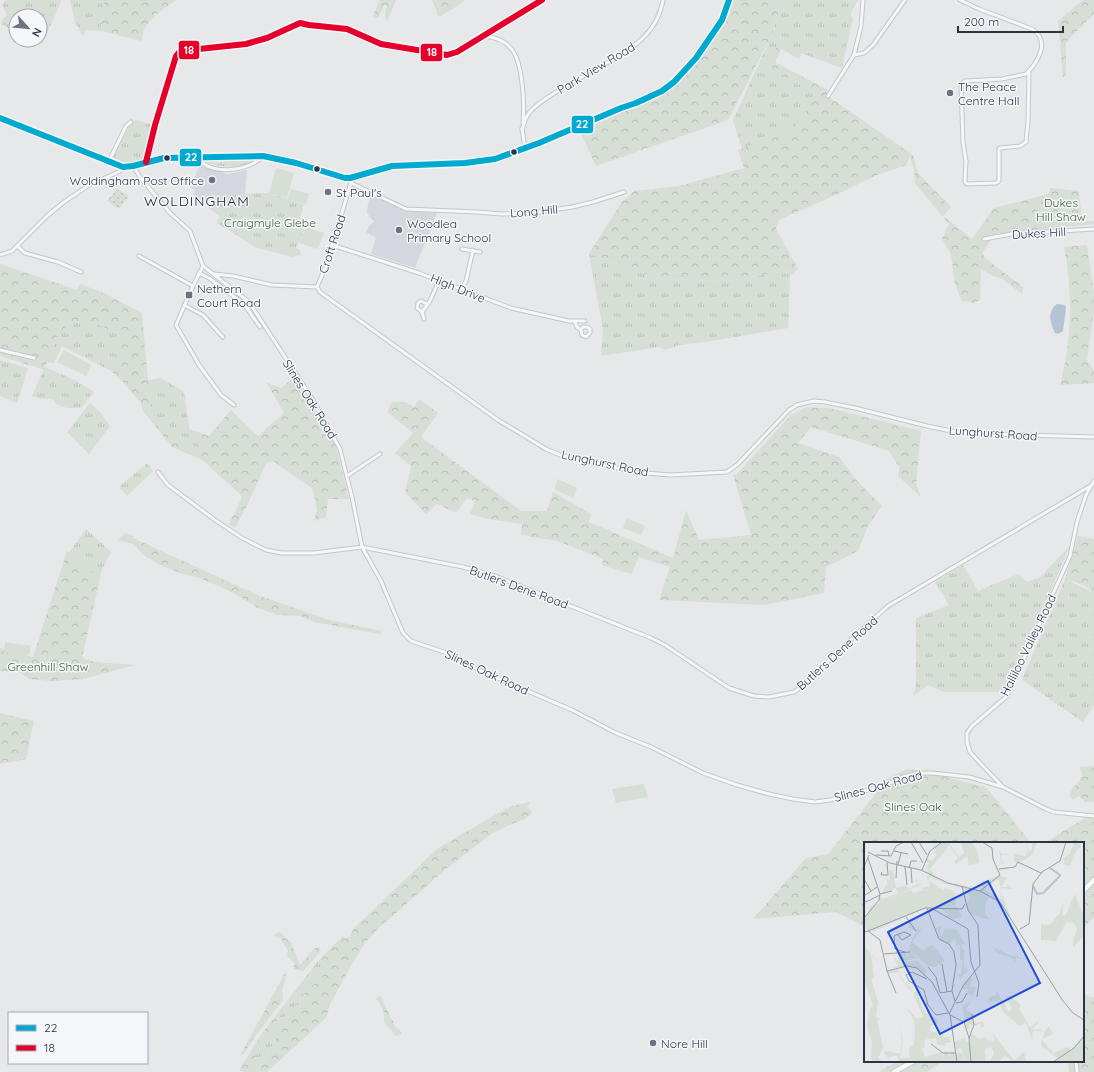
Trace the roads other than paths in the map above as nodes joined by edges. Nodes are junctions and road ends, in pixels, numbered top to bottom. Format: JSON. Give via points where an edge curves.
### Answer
{"nodes":[{"id":1,"x":542,"y":0,"type":"edge"},
{"id":2,"x":663,"y":0,"type":"edge"},
{"id":3,"x":728,"y":0,"type":"edge"},
{"id":4,"x":863,"y":0,"type":"edge"},
{"id":5,"x":905,"y":0,"type":"edge"},
{"id":6,"x":960,"y":0,"type":"edge"},
{"id":7,"x":484,"y":36,"type":"junction"},
{"id":8,"x":854,"y":55,"type":"junction"},
{"id":9,"x":1029,"y":72,"type":"junction"},
{"id":10,"x":828,"y":96,"type":"dead end"},
{"id":11,"x":0,"y":118,"type":"edge"},
{"id":12,"x":131,"y":122,"type":"dead end"},
{"id":13,"x":522,"y":130,"type":"junction"},
{"id":14,"x":524,"y":148,"type":"junction"},
{"id":15,"x":263,"y":156,"type":"junction"},
{"id":16,"x":198,"y":157,"type":"junction"},
{"id":17,"x":109,"y":161,"type":"junction"},
{"id":18,"x":146,"y":162,"type":"junction"},
{"id":19,"x":133,"y":166,"type":"junction"},
{"id":20,"x":123,"y":167,"type":"junction"},
{"id":21,"x":351,"y":180,"type":"junction"},
{"id":22,"x":624,"y":192,"type":"dead end"},
{"id":23,"x":1094,"y":229,"type":"edge"},
{"id":24,"x":984,"y":239,"type":"dead end"},
{"id":25,"x":332,"y":245,"type":"junction"},
{"id":26,"x":17,"y":246,"type":"junction"},
{"id":27,"x":462,"y":249,"type":"dead end"},
{"id":28,"x":473,"y":250,"type":"junction"},
{"id":29,"x":480,"y":252,"type":"dead end"},
{"id":30,"x":0,"y":255,"type":"edge"},
{"id":31,"x":139,"y":256,"type":"dead end"},
{"id":32,"x":203,"y":266,"type":"junction"},
{"id":33,"x":82,"y":272,"type":"dead end"},
{"id":34,"x":199,"y":273,"type":"junction"},
{"id":35,"x":212,"y":274,"type":"junction"},
{"id":36,"x":439,"y":280,"type":"junction"},
{"id":37,"x":193,"y":286,"type":"junction"},
{"id":38,"x":317,"y":286,"type":"junction"},
{"id":39,"x":461,"y":289,"type":"junction"},
{"id":40,"x":427,"y":304,"type":"junction"},
{"id":41,"x":184,"y":305,"type":"junction"},
{"id":42,"x":422,"y":312,"type":"junction"},
{"id":43,"x":424,"y":319,"type":"dead end"},
{"id":44,"x":585,"y":321,"type":"dead end"},
{"id":45,"x":575,"y":322,"type":"junction"},
{"id":46,"x":260,"y":327,"type":"dead end"},
{"id":47,"x":580,"y":330,"type":"dead end"},
{"id":48,"x":223,"y":337,"type":"dead end"},
{"id":49,"x":0,"y":350,"type":"edge"},
{"id":50,"x":34,"y":358,"type":"dead end"},
{"id":51,"x":234,"y":405,"type":"dead end"},
{"id":52,"x":1094,"y":437,"type":"edge"},
{"id":53,"x":380,"y":454,"type":"dead end"},
{"id":54,"x":158,"y":472,"type":"dead end"},
{"id":55,"x":347,"y":476,"type":"junction"},
{"id":56,"x":1093,"y":483,"type":"edge"},
{"id":57,"x":362,"y":547,"type":"junction"},
{"id":58,"x":996,"y":780,"type":"junction"},
{"id":59,"x":994,"y":784,"type":"junction"},
{"id":60,"x":1004,"y":787,"type":"junction"},
{"id":61,"x":1094,"y":816,"type":"edge"},
{"id":62,"x":1094,"y":880,"type":"edge"},
{"id":63,"x":1084,"y":890,"type":"edge"},
{"id":64,"x":912,"y":1062,"type":"edge"},
{"id":65,"x":1076,"y":1062,"type":"edge"},
{"id":66,"x":894,"y":1072,"type":"edge"},
{"id":67,"x":1077,"y":1072,"type":"edge"}],
"edges":[{"from":1,"to":7,"type":"street"},
{"from":2,"to":13,"type":"street","name":"Park View Road","via":[[659,16],[642,40],[628,51],[538,104],[528,113]]},
{"from":3,"to":14,"type":"street","via":[[722,20],[696,58],[662,91],[554,138]]},
{"from":4,"to":8,"type":"street","via":[[861,26]]},
{"from":5,"to":8,"type":"street","via":[[873,45],[864,53]]},
{"from":6,"to":9,"type":"street","via":[[1039,34],[1042,40],[1040,55]]},
{"from":7,"to":13,"type":"street","via":[[504,42],[518,58],[523,93]]},
{"from":7,"to":18,"type":"street","via":[[457,52],[442,55],[381,44],[347,30],[300,23],[267,38],[246,44],[180,51],[176,56]]},
{"from":8,"to":10,"type":"street"},
{"from":9,"to":9,"type":"street","via":[[1026,142],[1020,146],[999,149],[999,181],[970,185],[965,182],[961,84],[965,81],[1024,76]]},
{"from":11,"to":17,"type":"street"},
{"from":12,"to":17,"type":"street","via":[[126,126]]},
{"from":13,"to":14,"type":"street"},
{"from":14,"to":21,"type":"street","via":[[479,162],[392,166]]},
{"from":15,"to":16,"type":"street"},
{"from":15,"to":16,"type":"street","via":[[249,166],[229,170],[205,165]]},
{"from":15,"to":21,"type":"street"},
{"from":16,"to":18,"type":"street","via":[[164,158]]},
{"from":17,"to":20,"type":"street"},
{"from":18,"to":19,"type":"street"},
{"from":19,"to":20,"type":"street"},
{"from":19,"to":32,"type":"street","name":"Slines Oak Road","via":[[170,212],[190,231]]},
{"from":20,"to":26,"type":"street","via":[[120,171],[89,185],[61,205]]},
{"from":21,"to":22,"type":"street","name":"Long Hill","via":[[406,209],[502,214],[533,213],[572,207]]},
{"from":21,"to":25,"type":"street","name":"Croft Road"},
{"from":23,"to":24,"type":"street","name":"Dukes Hill","via":[[1011,234]]},
{"from":25,"to":36,"type":"street","name":"High Drive"},
{"from":25,"to":38,"type":"street","name":"Croft Road"},
{"from":26,"to":30,"type":"street","via":[[12,251]]},
{"from":26,"to":33,"type":"street","via":[[24,252]]},
{"from":27,"to":28,"type":"street"},
{"from":28,"to":29,"type":"street"},
{"from":28,"to":39,"type":"street","via":[[466,281]]},
{"from":31,"to":37,"type":"street"},
{"from":32,"to":34,"type":"street"},
{"from":32,"to":35,"type":"street","name":"Slines Oak Road"},
{"from":34,"to":37,"type":"street"},
{"from":34,"to":46,"type":"street","via":[[244,304]]},
{"from":35,"to":38,"type":"street","via":[[272,285]]},
{"from":35,"to":55,"type":"street","name":"Slines Oak Road","via":[[249,302],[264,322],[340,448]]},
{"from":36,"to":39,"type":"street","name":"High Drive"},
{"from":36,"to":40,"type":"street"},
{"from":37,"to":41,"type":"street"},
{"from":38,"to":52,"type":"street","name":"Lunghurst Road","via":[[320,292],[354,318],[519,433],[560,455],[635,472],[670,475],[727,472],[738,464],[789,410],[814,401],[856,408],[962,433]]},
{"from":39,"to":45,"type":"street","name":"High Drive","via":[[511,308]]},
{"from":40,"to":42,"type":"street"},
{"from":40,"to":42,"type":"street","via":[[421,301],[418,303],[417,308]]},
{"from":41,"to":48,"type":"street","via":[[203,315]]},
{"from":41,"to":51,"type":"street","via":[[176,325],[177,329],[221,395]]},
{"from":42,"to":43,"type":"street"},
{"from":44,"to":45,"type":"street","name":"High Drive"},
{"from":45,"to":47,"type":"street"},
{"from":49,"to":50,"type":"street"},
{"from":53,"to":55,"type":"street"},
{"from":54,"to":57,"type":"street","name":"Butlers Dene Road","via":[[168,485],[214,520],[266,550],[314,553]]},
{"from":55,"to":57,"type":"street","name":"Slines Oak Road"},
{"from":56,"to":57,"type":"street","name":"Butlers Dene Road","via":[[888,606],[803,686],[794,692],[777,696],[754,696],[728,688],[651,638],[495,576]]},
{"from":56,"to":58,"type":"street","name":"Halliloo Valley Road","via":[[1077,522],[1070,556],[1007,696],[967,733],[970,752]]},
{"from":57,"to":59,"type":"street","name":"Slines Oak Road","via":[[381,581],[403,633],[411,642],[444,652],[703,773],[737,786],[815,802],[886,786],[918,773],[969,778]]},
{"from":58,"to":59,"type":"street"},
{"from":58,"to":60,"type":"street","name":"Halliloo Valley Road"},
{"from":59,"to":60,"type":"street","name":"Slines Oak Road"},
{"from":60,"to":61,"type":"street","name":"Slines Oak Road","via":[[1054,812]]},
{"from":62,"to":63,"type":"main road"},
{"from":64,"to":66,"type":"main road"},
{"from":65,"to":67,"type":"street"}]}
